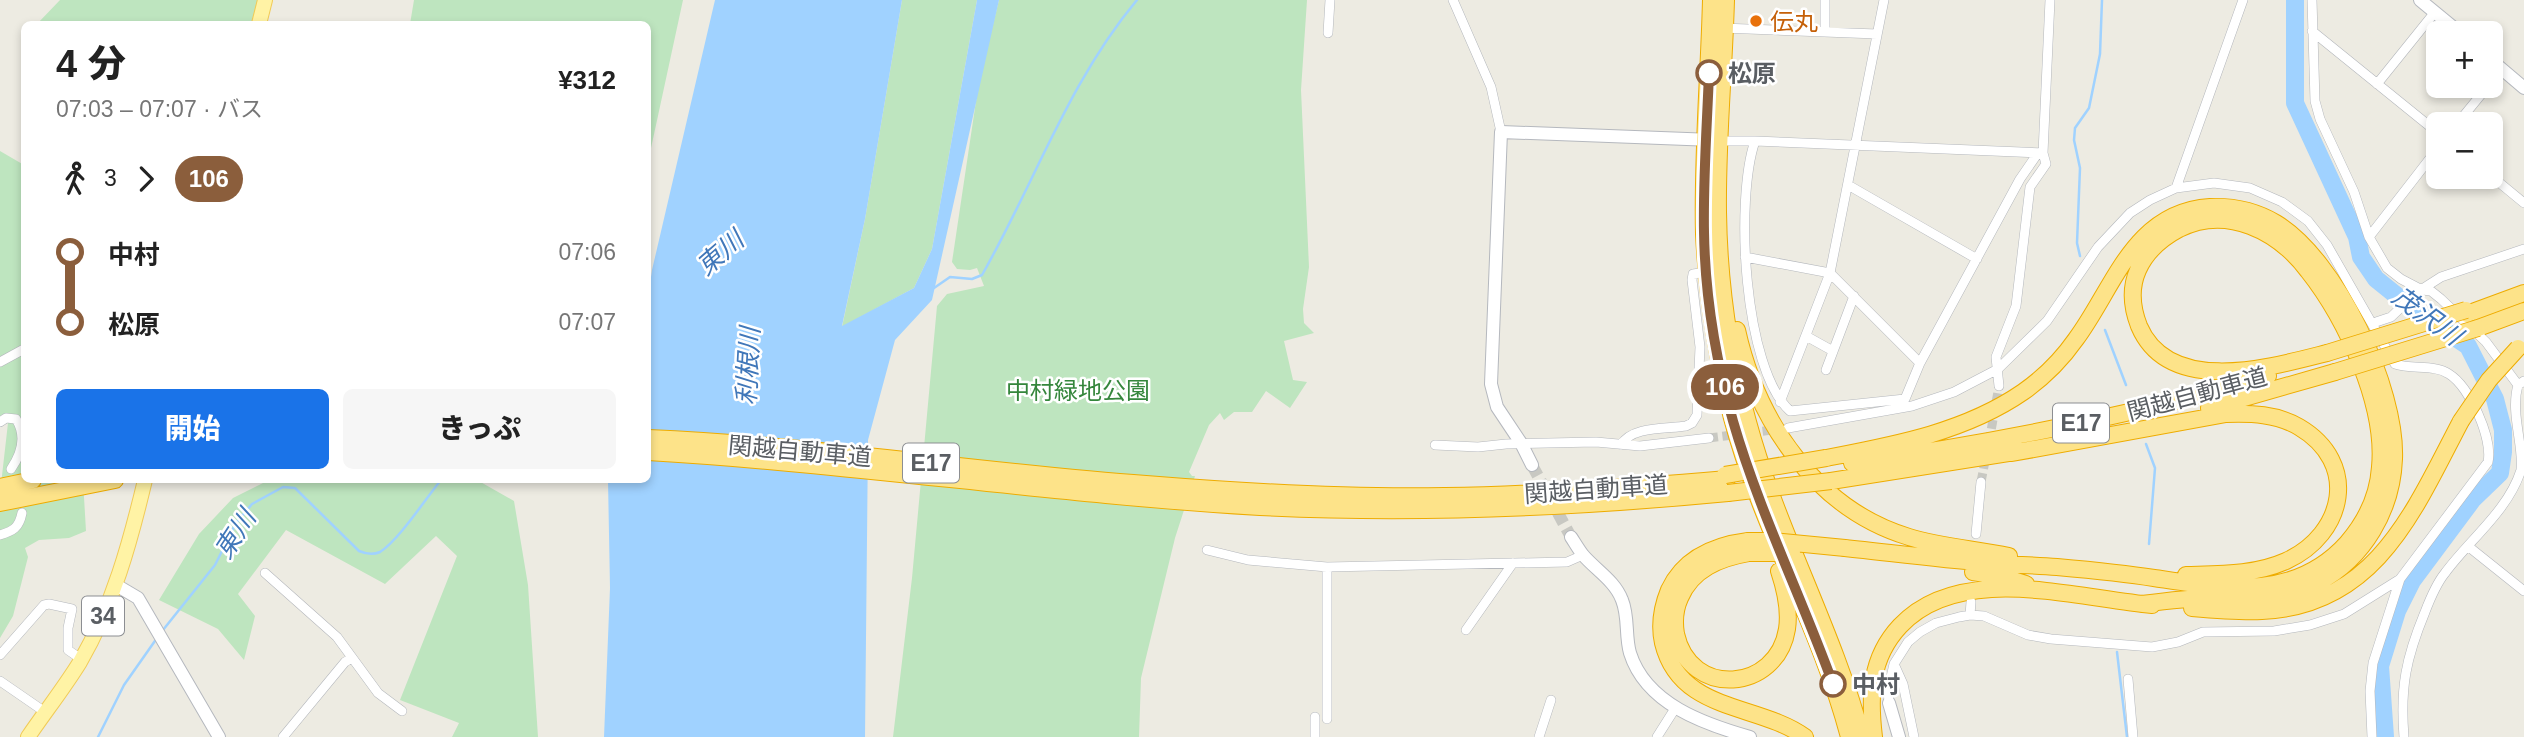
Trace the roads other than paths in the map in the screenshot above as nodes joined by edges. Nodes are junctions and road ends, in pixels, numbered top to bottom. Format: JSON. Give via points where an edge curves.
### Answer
{"nodes":[{"id":1,"x":265,"y":0,"type":"edge"},
{"id":2,"x":1330,"y":0,"type":"edge"},
{"id":3,"x":1453,"y":0,"type":"edge"},
{"id":4,"x":1711,"y":0,"type":"edge"},
{"id":5,"x":1726,"y":0,"type":"edge"},
{"id":6,"x":1825,"y":0,"type":"edge"},
{"id":7,"x":1884,"y":0,"type":"edge"},
{"id":8,"x":2050,"y":0,"type":"edge"},
{"id":9,"x":2243,"y":0,"type":"edge"},
{"id":10,"x":2312,"y":0,"type":"edge"},
{"id":11,"x":2420,"y":0,"type":"edge"},
{"id":12,"x":2435,"y":12,"type":"junction"},
{"id":13,"x":260,"y":21,"type":"edge"},
{"id":14,"x":2446,"y":21,"type":"edge"},
{"id":15,"x":1718,"y":28,"type":"junction"},
{"id":16,"x":2312,"y":31,"type":"junction"},
{"id":17,"x":1825,"y":32,"type":"junction"},
{"id":18,"x":1328,"y":33,"type":"dead end"},
{"id":19,"x":1877,"y":34,"type":"junction"},
{"id":20,"x":2503,"y":70,"type":"edge"},
{"id":21,"x":2377,"y":83,"type":"junction"},
{"id":22,"x":2524,"y":88,"type":"edge"},
{"id":23,"x":2478,"y":98,"type":"edge"},
{"id":24,"x":2467,"y":112,"type":"edge"},
{"id":25,"x":2426,"y":123,"type":"edge"},
{"id":26,"x":1501,"y":132,"type":"junction"},
{"id":27,"x":1714,"y":140,"type":"junction"},
{"id":28,"x":1755,"y":141,"type":"junction"},
{"id":29,"x":1857,"y":144,"type":"junction"},
{"id":30,"x":2041,"y":153,"type":"junction"},
{"id":31,"x":2426,"y":163,"type":"edge"},
{"id":32,"x":1848,"y":185,"type":"junction"},
{"id":33,"x":2503,"y":186,"type":"edge"},
{"id":34,"x":2176,"y":188,"type":"junction"},
{"id":35,"x":2524,"y":203,"type":"edge"},
{"id":36,"x":2369,"y":237,"type":"junction"},
{"id":37,"x":1719,"y":246,"type":"junction"},
{"id":38,"x":2524,"y":250,"type":"edge"},
{"id":39,"x":1745,"y":257,"type":"junction"},
{"id":40,"x":1977,"y":259,"type":"junction"},
{"id":41,"x":1707,"y":272,"type":"junction"},
{"id":42,"x":1830,"y":273,"type":"junction"},
{"id":43,"x":2419,"y":291,"type":"junction"},
{"id":44,"x":2524,"y":293,"type":"edge"},
{"id":45,"x":1854,"y":296,"type":"junction"},
{"id":46,"x":2524,"y":311,"type":"edge"},
{"id":47,"x":2373,"y":323,"type":"junction"},
{"id":48,"x":1806,"y":336,"type":"junction"},
{"id":49,"x":2521,"y":346,"type":"edge"},
{"id":50,"x":21,"y":351,"type":"edge"},
{"id":51,"x":1833,"y":351,"type":"junction"},
{"id":52,"x":2330,"y":361,"type":"junction"},
{"id":53,"x":0,"y":362,"type":"edge"},
{"id":54,"x":1920,"y":363,"type":"junction"},
{"id":55,"x":1998,"y":369,"type":"junction"},
{"id":56,"x":1826,"y":370,"type":"dead end"},
{"id":57,"x":2521,"y":383,"type":"edge"},
{"id":58,"x":1999,"y":386,"type":"tunnel mouth"},
{"id":59,"x":1780,"y":402,"type":"junction"},
{"id":60,"x":1909,"y":402,"type":"junction"},
{"id":61,"x":1732,"y":418,"type":"junction"},
{"id":62,"x":0,"y":422,"type":"edge"},
{"id":63,"x":21,"y":427,"type":"edge"},
{"id":64,"x":1788,"y":428,"type":"tunnel mouth"},
{"id":65,"x":651,"y":438,"type":"edge"},
{"id":66,"x":1709,"y":438,"type":"tunnel mouth"},
{"id":67,"x":1521,"y":443,"type":"junction"},
{"id":68,"x":1435,"y":445,"type":"dead end"},
{"id":69,"x":1620,"y":445,"type":"junction"},
{"id":70,"x":21,"y":446,"type":"edge"},
{"id":71,"x":651,"y":452,"type":"edge"},
{"id":72,"x":2012,"y":453,"type":"junction"},
{"id":73,"x":17,"y":464,"type":"edge"},
{"id":74,"x":1532,"y":466,"type":"tunnel mouth"},
{"id":75,"x":1828,"y":468,"type":"junction"},
{"id":76,"x":1727,"y":482,"type":"junction"},
{"id":77,"x":1981,"y":482,"type":"tunnel mouth"},
{"id":78,"x":21,"y":483,"type":"edge"},
{"id":79,"x":97,"y":483,"type":"edge"},
{"id":80,"x":144,"y":483,"type":"edge"},
{"id":81,"x":0,"y":487,"type":"edge"},
{"id":82,"x":1212,"y":496,"type":"junction"},
{"id":83,"x":0,"y":503,"type":"edge"},
{"id":84,"x":22,"y":513,"type":"dead end"},
{"id":85,"x":1976,"y":534,"type":"dead end"},
{"id":86,"x":0,"y":535,"type":"edge"},
{"id":87,"x":1571,"y":537,"type":"tunnel mouth"},
{"id":88,"x":1749,"y":547,"type":"junction"},
{"id":89,"x":2469,"y":547,"type":"junction"},
{"id":90,"x":1207,"y":550,"type":"dead end"},
{"id":91,"x":1844,"y":553,"type":"junction"},
{"id":92,"x":1583,"y":555,"type":"junction"},
{"id":93,"x":1513,"y":563,"type":"junction"},
{"id":94,"x":1326,"y":567,"type":"junction"},
{"id":95,"x":2055,"y":567,"type":"junction"},
{"id":96,"x":265,"y":573,"type":"dead end"},
{"id":97,"x":2145,"y":577,"type":"junction"},
{"id":98,"x":2400,"y":579,"type":"junction"},
{"id":99,"x":116,"y":585,"type":"junction"},
{"id":100,"x":2524,"y":591,"type":"edge"},
{"id":101,"x":2048,"y":593,"type":"junction"},
{"id":102,"x":1971,"y":602,"type":"dead end"},
{"id":103,"x":2142,"y":604,"type":"junction"},
{"id":104,"x":1970,"y":615,"type":"junction"},
{"id":105,"x":1466,"y":630,"type":"dead end"},
{"id":106,"x":0,"y":655,"type":"edge"},
{"id":107,"x":352,"y":658,"type":"junction"},
{"id":108,"x":81,"y":659,"type":"junction"},
{"id":109,"x":1894,"y":664,"type":"junction"},
{"id":110,"x":2128,"y":679,"type":"dead end"},
{"id":111,"x":0,"y":681,"type":"edge"},
{"id":112,"x":1551,"y":700,"type":"dead end"},
{"id":113,"x":1889,"y":703,"type":"joint"},
{"id":114,"x":1676,"y":707,"type":"junction"},
{"id":115,"x":402,"y":711,"type":"dead end"},
{"id":116,"x":45,"y":712,"type":"junction"},
{"id":117,"x":1315,"y":717,"type":"dead end"},
{"id":118,"x":1327,"y":719,"type":"dead end"},
{"id":119,"x":28,"y":737,"type":"edge"},
{"id":120,"x":219,"y":737,"type":"edge"},
{"id":121,"x":283,"y":737,"type":"edge"},
{"id":122,"x":1315,"y":737,"type":"edge"},
{"id":123,"x":1539,"y":737,"type":"edge"},
{"id":124,"x":1657,"y":737,"type":"edge"},
{"id":125,"x":1750,"y":737,"type":"edge"},
{"id":126,"x":1805,"y":737,"type":"edge"},
{"id":127,"x":1849,"y":737,"type":"edge"},
{"id":128,"x":1862,"y":737,"type":"edge"},
{"id":129,"x":1874,"y":737,"type":"edge"},
{"id":130,"x":1899,"y":737,"type":"edge"},
{"id":131,"x":1914,"y":737,"type":"edge"},
{"id":132,"x":2133,"y":737,"type":"edge"},
{"id":133,"x":2372,"y":737,"type":"edge"},
{"id":134,"x":2404,"y":737,"type":"edge"}],
"edges":[{"from":1,"to":13,"type":"main road"},
{"from":2,"to":18,"type":"street"},
{"from":3,"to":26,"type":"street","via":[[1491,87]]},
{"from":4,"to":15,"type":"highway"},
{"from":5,"to":15,"type":"highway"},
{"from":6,"to":17,"type":"street"},
{"from":7,"to":19,"type":"street"},
{"from":8,"to":30,"type":"street"},
{"from":9,"to":34,"type":"street"},
{"from":10,"to":16,"type":"street"},
{"from":11,"to":12,"type":"street"},
{"from":12,"to":14,"type":"street"},
{"from":12,"to":21,"type":"street"},
{"from":15,"to":17,"type":"street"},
{"from":15,"to":27,"type":"highway"},
{"from":16,"to":21,"type":"street"},
{"from":16,"to":36,"type":"street","via":[[2315,101]]},
{"from":17,"to":19,"type":"street"},
{"from":19,"to":29,"type":"street"},
{"from":20,"to":22,"type":"street"},
{"from":21,"to":25,"type":"street"},
{"from":23,"to":24,"type":"street"},
{"from":26,"to":27,"type":"street"},
{"from":26,"to":67,"type":"street","via":[[1491,384],[1497,407]]},
{"from":27,"to":28,"type":"street"},
{"from":27,"to":37,"type":"highway"},
{"from":27,"to":41,"type":"highway","via":[[1704,232]]},
{"from":28,"to":29,"type":"street"},
{"from":28,"to":39,"type":"street","via":[[1744,205]]},
{"from":29,"to":30,"type":"street"},
{"from":29,"to":32,"type":"street"},
{"from":30,"to":40,"type":"street","via":[[2020,179]]},
{"from":30,"to":55,"type":"street","via":[[2046,164],[2030,187],[2016,306],[1996,357]]},
{"from":31,"to":36,"type":"street"},
{"from":32,"to":40,"type":"street"},
{"from":32,"to":42,"type":"street"},
{"from":33,"to":35,"type":"street"},
{"from":34,"to":47,"type":"street","via":[[2214,183],[2250,188],[2282,202],[2308,221],[2327,245]]},
{"from":34,"to":55,"type":"street","via":[[2150,200],[2118,224],[2047,321]]},
{"from":36,"to":43,"type":"street","via":[[2387,268]]},
{"from":37,"to":95,"type":"highway","via":[[1741,347],[1760,402],[1792,452],[1826,490],[1866,518],[1911,538]]},
{"from":37,"to":128,"type":"highway","via":[[1732,359],[1748,424],[1770,493],[1844,677]]},
{"from":38,"to":43,"type":"street","via":[[2441,277]]},
{"from":39,"to":42,"type":"street"},
{"from":39,"to":59,"type":"street","via":[[1756,337]]},
{"from":40,"to":54,"type":"street"},
{"from":41,"to":61,"type":"highway"},
{"from":41,"to":69,"type":"street","via":[[1693,274],[1692,280],[1700,356],[1697,415],[1686,426],[1633,433]]},
{"from":42,"to":45,"type":"street"},
{"from":42,"to":48,"type":"street"},
{"from":43,"to":47,"type":"street","via":[[2391,317]]},
{"from":43,"to":57,"type":"street","via":[[2431,291],[2486,342]]},
{"from":44,"to":52,"type":"highway","name":"関越自動車道","number":"E17","bridge":true},
{"from":45,"to":51,"type":"street"},
{"from":45,"to":54,"type":"street"},
{"from":46,"to":52,"type":"highway","name":"関越自動車道","number":"E17","bridge":true,"via":[[2478,328]]},
{"from":47,"to":98,"type":"street","via":[[2395,364],[2440,370],[2459,382],[2480,418],[2490,453],[2488,462]]},
{"from":48,"to":51,"type":"street"},
{"from":48,"to":59,"type":"street"},
{"from":49,"to":103,"type":"highway","bridge":true,"via":[[2489,380],[2461,421],[2396,539],[2346,585],[2308,603],[2262,611]]},
{"from":50,"to":53,"type":"street"},
{"from":51,"to":56,"type":"street"},
{"from":52,"to":72,"type":"highway","name":"関越自動車道","number":"E17","via":[[2177,416]]},
{"from":52,"to":75,"type":"highway","name":"関越自動車道","number":"E17","via":[[2089,422]]},
{"from":52,"to":97,"type":"highway","via":[[2241,371],[2206,370],[2174,361],[2149,342],[2135,313],[2134,282],[2149,253],[2172,233],[2216,219],[2264,231],[2294,254],[2333,309],[2369,386],[2379,423],[2381,463],[2366,516],[2344,546],[2297,578],[2256,587]]},
{"from":54,"to":60,"type":"street"},
{"from":55,"to":58,"type":"street"},
{"from":55,"to":60,"type":"street","via":[[1954,392]]},
{"from":57,"to":89,"type":"street","via":[[2514,399],[2522,468],[2509,494]]},
{"from":59,"to":60,"type":"street","via":[[1790,411]]},
{"from":60,"to":64,"type":"street"},
{"from":61,"to":88,"type":"highway","via":[[1783,584],[1788,616],[1783,643],[1768,665],[1744,679],[1721,679],[1687,661],[1678,642],[1675,615],[1682,593],[1698,573]]},
{"from":61,"to":127,"type":"highway"},
{"from":62,"to":63,"type":"street","via":[[16,419]]},
{"from":65,"to":82,"type":"highway","name":"関越自動車道","number":"E17"},
{"from":66,"to":69,"type":"street"},
{"from":67,"to":68,"type":"street"},
{"from":67,"to":69,"type":"street"},
{"from":67,"to":74,"type":"street"},
{"from":70,"to":73,"type":"street"},
{"from":71,"to":82,"type":"highway","name":"関越自動車道","number":"E17","via":[[1061,491]]},
{"from":72,"to":75,"type":"highway","name":"関越自動車道","number":"E17"},
{"from":72,"to":97,"type":"highway","via":[[2204,416],[2247,413],[2298,426],[2324,449],[2338,478],[2339,495],[2321,534],[2301,553],[2244,572]]},
{"from":75,"to":76,"type":"highway","name":"関越自動車道","number":"E17","bridge":true},
{"from":75,"to":103,"type":"highway","via":[[1975,419],[2022,392],[2076,339],[2125,258],[2153,228],[2187,211],[2207,207],[2260,214],[2293,235],[2313,256],[2358,328],[2391,420],[2394,459],[2387,501],[2370,535],[2349,560],[2301,590],[2258,599]]},
{"from":76,"to":82,"type":"highway","name":"関越自動車道","number":"E17","via":[[1511,495]]},
{"from":76,"to":82,"type":"highway","name":"関越自動車道","number":"E17","via":[[1587,505],[1445,511],[1316,509]]},
{"from":77,"to":85,"type":"street"},
{"from":78,"to":81,"type":"highway"},
{"from":79,"to":83,"type":"highway"},
{"from":80,"to":99,"type":"main road","number":"34"},
{"from":84,"to":86,"type":"street","via":[[13,531]]},
{"from":87,"to":92,"type":"street"},
{"from":88,"to":91,"type":"highway","bridge":true},
{"from":88,"to":126,"type":"highway","via":[[1725,545],[1704,553],[1680,574],[1663,610],[1665,651],[1683,679],[1711,700]]},
{"from":89,"to":100,"type":"street"},
{"from":89,"to":134,"type":"street","via":[[2444,574],[2415,635],[2404,674]]},
{"from":90,"to":94,"type":"street","via":[[1248,560]]},
{"from":91,"to":95,"type":"highway"},
{"from":91,"to":101,"type":"highway","via":[[1989,573]]},
{"from":92,"to":93,"type":"street","via":[[1567,562]]},
{"from":92,"to":114,"type":"street","via":[[1622,600],[1630,653],[1639,673]]},
{"from":93,"to":94,"type":"street"},
{"from":93,"to":105,"type":"street"},
{"from":94,"to":118,"type":"street"},
{"from":95,"to":97,"type":"highway"},
{"from":96,"to":107,"type":"street","via":[[337,637]]},
{"from":98,"to":104,"type":"street","via":[[2344,614],[2309,625],[2274,631],[2203,632],[2159,646],[2051,639]]},
{"from":98,"to":133,"type":"street","via":[[2373,663]]},
{"from":99,"to":108,"type":"main road","number":"34"},
{"from":99,"to":120,"type":"street","via":[[138,598]]},
{"from":101,"to":103,"type":"highway"},
{"from":101,"to":129,"type":"highway","via":[[2002,588],[1965,591],[1917,610],[1894,632],[1877,660],[1871,693]]},
{"from":102,"to":104,"type":"street"},
{"from":104,"to":109,"type":"street","via":[[1920,632]]},
{"from":106,"to":108,"type":"street","via":[[49,604],[72,609],[68,650]]},
{"from":107,"to":115,"type":"street","via":[[378,693]]},
{"from":107,"to":121,"type":"street"},
{"from":108,"to":116,"type":"main road","number":"34"},
{"from":109,"to":113,"type":"street"},
{"from":109,"to":131,"type":"street"},
{"from":110,"to":132,"type":"street"},
{"from":111,"to":116,"type":"street"},
{"from":112,"to":123,"type":"street"},
{"from":113,"to":130,"type":"street"},
{"from":114,"to":124,"type":"street"},
{"from":114,"to":125,"type":"street","via":[[1720,730]]},
{"from":116,"to":119,"type":"main road","number":"34"},
{"from":117,"to":122,"type":"street"}]}
